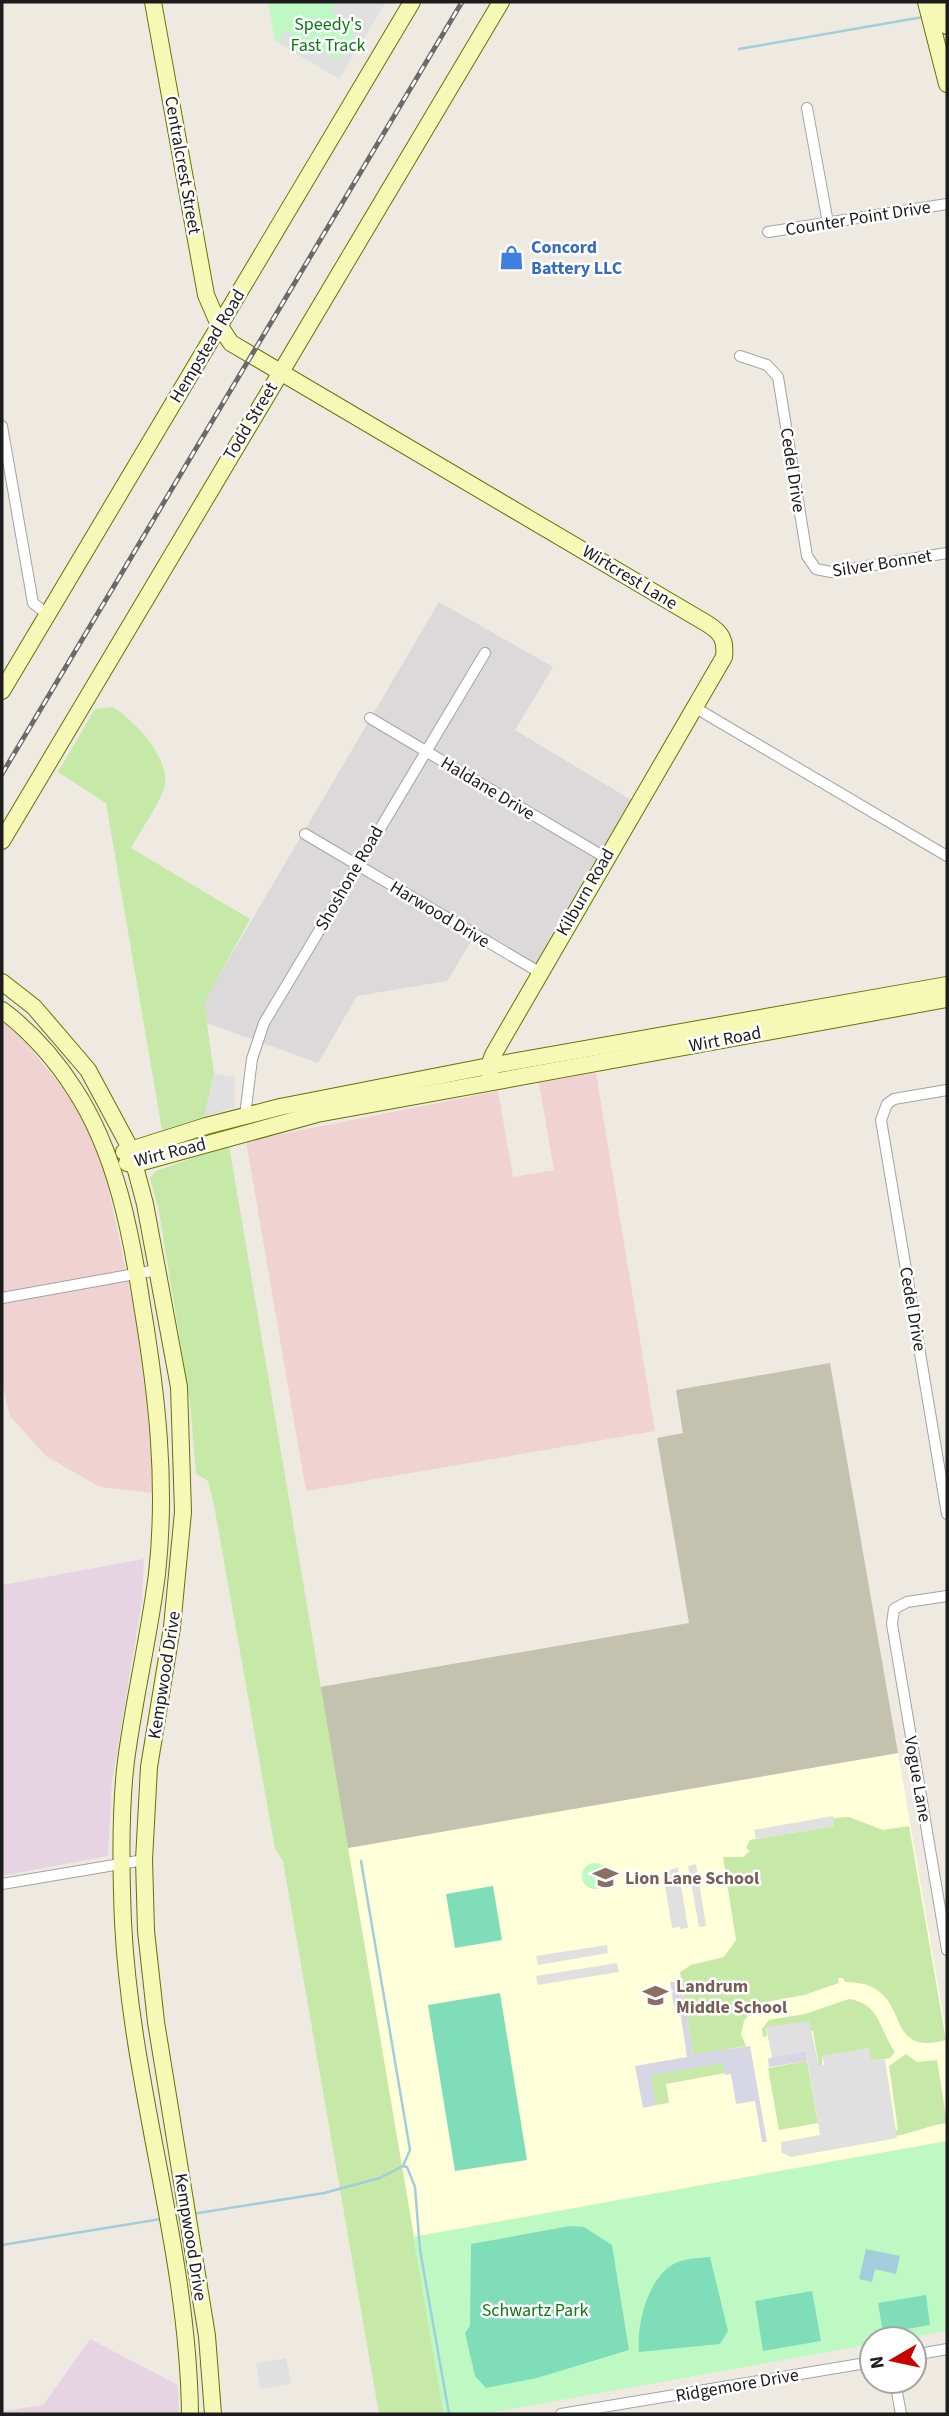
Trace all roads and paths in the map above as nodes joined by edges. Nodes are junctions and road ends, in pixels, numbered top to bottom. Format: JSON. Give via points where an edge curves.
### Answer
{"nodes":[{"id":1,"x":153,"y":2,"type":"edge"},
{"id":2,"x":412,"y":2,"type":"edge"},
{"id":3,"x":501,"y":2,"type":"edge"},
{"id":4,"x":926,"y":2,"type":"edge"},
{"id":5,"x":941,"y":2,"type":"edge"},
{"id":6,"x":947,"y":26,"type":"edge"},
{"id":7,"x":947,"y":82,"type":"edge"},
{"id":8,"x":807,"y":108,"type":"dead end"},
{"id":9,"x":947,"y":204,"type":"edge"},
{"id":10,"x":828,"y":223,"type":"junction"},
{"id":11,"x":768,"y":232,"type":"dead end"},
{"id":12,"x":219,"y":325,"type":"junction"},
{"id":13,"x":740,"y":356,"type":"dead end"},
{"id":14,"x":281,"y":369,"type":"junction"},
{"id":15,"x":2,"y":426,"type":"edge"},
{"id":16,"x":947,"y":553,"type":"edge"},
{"id":17,"x":816,"y":569,"type":"joint"},
{"id":18,"x":47,"y":614,"type":"junction"},
{"id":19,"x":485,"y":653,"type":"dead end"},
{"id":20,"x":2,"y":691,"type":"edge"},
{"id":21,"x":694,"y":707,"type":"junction"},
{"id":22,"x":370,"y":718,"type":"dead end"},
{"id":23,"x":424,"y":750,"type":"junction"},
{"id":24,"x":305,"y":834,"type":"dead end"},
{"id":25,"x":2,"y":841,"type":"edge"},
{"id":26,"x":947,"y":856,"type":"edge"},
{"id":27,"x":606,"y":858,"type":"junction"},
{"id":28,"x":357,"y":865,"type":"junction"},
{"id":29,"x":539,"y":972,"type":"junction"},
{"id":30,"x":2,"y":982,"type":"edge"},
{"id":31,"x":947,"y":985,"type":"edge"},
{"id":32,"x":947,"y":999,"type":"edge"},
{"id":33,"x":2,"y":1010,"type":"edge"},
{"id":34,"x":51,"y":1025,"type":"junction"},
{"id":35,"x":36,"y":1040,"type":"junction"},
{"id":36,"x":490,"y":1074,"type":"junction"},
{"id":37,"x":947,"y":1090,"type":"edge"},
{"id":38,"x":245,"y":1115,"type":"junction"},
{"id":39,"x":133,"y":1156,"type":"junction"},
{"id":40,"x":110,"y":1162,"type":"junction"},
{"id":41,"x":156,"y":1270,"type":"junction"},
{"id":42,"x":137,"y":1274,"type":"junction"},
{"id":43,"x":2,"y":1298,"type":"edge"},
{"id":44,"x":947,"y":1514,"type":"edge"},
{"id":45,"x":947,"y":1596,"type":"edge"},
{"id":46,"x":144,"y":1860,"type":"junction"},
{"id":47,"x":123,"y":1863,"type":"junction"},
{"id":48,"x":2,"y":1884,"type":"edge"},
{"id":49,"x":947,"y":1950,"type":"edge"},
{"id":50,"x":161,"y":2054,"type":"junction"},
{"id":51,"x":140,"y":2058,"type":"junction"},
{"id":52,"x":195,"y":2260,"type":"junction"},
{"id":53,"x":174,"y":2264,"type":"junction"},
{"id":54,"x":947,"y":2349,"type":"edge"},
{"id":55,"x":928,"y":2352,"type":"edge"},
{"id":56,"x":858,"y":2364,"type":"edge"},
{"id":57,"x":898,"y":2395,"type":"edge"},
{"id":58,"x":190,"y":2414,"type":"edge"},
{"id":59,"x":213,"y":2414,"type":"edge"},
{"id":60,"x":561,"y":2414,"type":"edge"},
{"id":61,"x":901,"y":2414,"type":"edge"}],
"edges":[{"from":1,"to":12,"type":"main road","name":"Centralcrest Street","via":[[206,295]]},
{"from":2,"to":12,"type":"main road","name":"Hempstead Road"},
{"from":3,"to":14,"type":"main road","name":"Todd Street"},
{"from":4,"to":7,"type":"main road"},
{"from":5,"to":6,"type":"main road"},
{"from":8,"to":10,"type":"street"},
{"from":9,"to":10,"type":"street","name":"Counter Point Drive"},
{"from":10,"to":11,"type":"street","name":"Counter Point Drive"},
{"from":12,"to":14,"type":"main road","name":"Wirtcrest Lane","via":[[232,343]]},
{"from":12,"to":18,"type":"main road","name":"Hempstead Road"},
{"from":13,"to":17,"type":"street","name":"Cedel Drive","via":[[773,370],[778,377],[807,556]]},
{"from":14,"to":21,"type":"main road","name":"Wirtcrest Lane","via":[[720,632],[726,645],[724,657]]},
{"from":14,"to":25,"type":"main road","name":"Todd Street"},
{"from":15,"to":18,"type":"street","via":[[33,603]]},
{"from":16,"to":17,"type":"street","name":"Silver Bonnet","via":[[831,572]]},
{"from":18,"to":20,"type":"main road","name":"Hempstead Road"},
{"from":19,"to":23,"type":"street","name":"Shoshone Road"},
{"from":21,"to":26,"type":"street"},
{"from":21,"to":27,"type":"main road","name":"Kilburn Road"},
{"from":22,"to":23,"type":"street","name":"Haldane Drive"},
{"from":23,"to":27,"type":"street","name":"Haldane Drive"},
{"from":23,"to":28,"type":"street","name":"Shoshone Road"},
{"from":24,"to":28,"type":"street","name":"Harwood Drive"},
{"from":27,"to":29,"type":"main road","name":"Kilburn Road"},
{"from":28,"to":29,"type":"street","name":"Harwood Drive"},
{"from":28,"to":38,"type":"street","name":"Shoshone Road","via":[[264,1023],[252,1059]]},
{"from":29,"to":36,"type":"main road","name":"Kilburn Road"},
{"from":30,"to":34,"type":"main road","name":"Kempwood Drive"},
{"from":31,"to":36,"type":"main road","name":"Wirt Road"},
{"from":32,"to":36,"type":"main road","name":"Wirt Road"},
{"from":33,"to":35,"type":"main road","name":"Kempwood Drive"},
{"from":34,"to":35,"type":"main road"},
{"from":34,"to":39,"type":"main road","name":"Kempwood Drive","via":[[88,1070]]},
{"from":35,"to":40,"type":"main road","name":"Kempwood Drive","via":[[76,1091]]},
{"from":36,"to":38,"type":"main road","name":"Wirt Road"},
{"from":36,"to":39,"type":"main road","name":"Wirt Road"},
{"from":37,"to":44,"type":"street","name":"Cedel Drive","via":[[894,1099],[881,1120]]},
{"from":38,"to":39,"type":"main road","name":"Wirt Road"},
{"from":39,"to":40,"type":"main road","name":"Wirt Road"},
{"from":39,"to":41,"type":"main road","name":"Kempwood Drive"},
{"from":40,"to":42,"type":"main road","name":"Kempwood Drive"},
{"from":41,"to":42,"type":"street"},
{"from":41,"to":46,"type":"main road","name":"Kempwood Drive","via":[[179,1387],[183,1512],[172,1628],[149,1767]]},
{"from":42,"to":43,"type":"street"},
{"from":42,"to":47,"type":"main road","name":"Kempwood Drive","via":[[156,1389],[161,1514],[157,1573],[126,1765]]},
{"from":45,"to":49,"type":"street","name":"Vogue Lane","via":[[907,1602],[894,1609],[892,1623]]},
{"from":46,"to":47,"type":"street"},
{"from":46,"to":50,"type":"main road","name":"Kempwood Drive","via":[[146,1931]]},
{"from":47,"to":48,"type":"street"},
{"from":47,"to":51,"type":"main road","name":"Kempwood Drive","via":[[123,1923]]},
{"from":50,"to":51,"type":"main road"},
{"from":50,"to":52,"type":"main road","name":"Kempwood Drive"},
{"from":51,"to":53,"type":"main road","name":"Kempwood Drive"},
{"from":52,"to":53,"type":"main road"},
{"from":52,"to":59,"type":"main road","name":"Kempwood Drive"},
{"from":53,"to":58,"type":"main road","name":"Kempwood Drive"},
{"from":54,"to":55,"type":"street"},
{"from":56,"to":60,"type":"street","name":"Ridgemore Drive"},
{"from":57,"to":61,"type":"street"}]}
